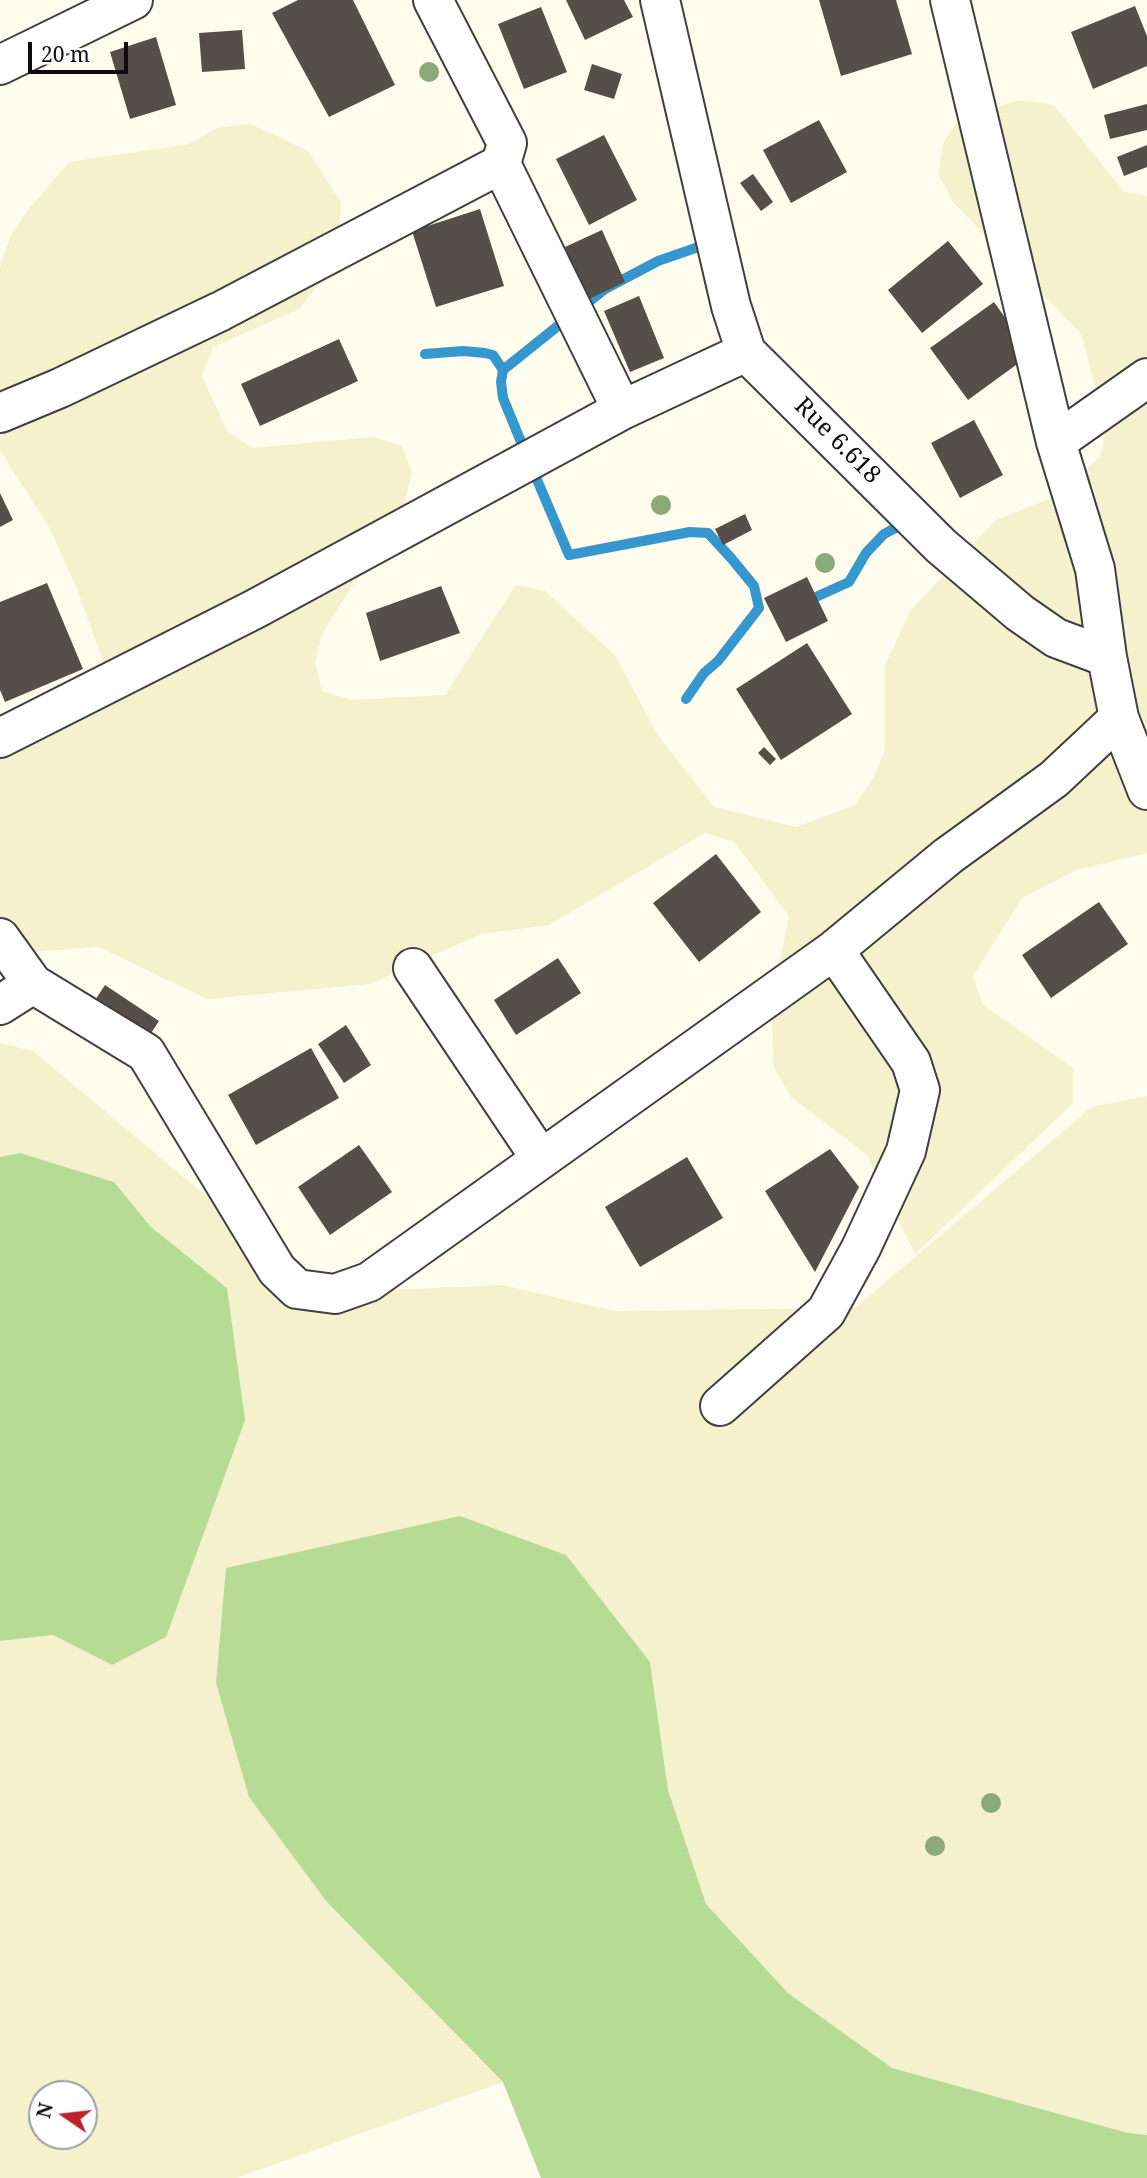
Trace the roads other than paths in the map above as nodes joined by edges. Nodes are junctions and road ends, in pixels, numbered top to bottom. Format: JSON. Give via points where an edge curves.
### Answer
{"nodes":[{"id":1,"x":133,"y":0,"type":"edge"},
{"id":2,"x":433,"y":0,"type":"edge"},
{"id":3,"x":660,"y":0,"type":"edge"},
{"id":4,"x":950,"y":0,"type":"edge"},
{"id":5,"x":0,"y":65,"type":"edge"},
{"id":6,"x":501,"y":164,"type":"junction"},
{"id":7,"x":746,"y":352,"type":"junction"},
{"id":8,"x":1147,"y":378,"type":"edge"},
{"id":9,"x":622,"y":410,"type":"junction"},
{"id":10,"x":0,"y":413,"type":"edge"},
{"id":11,"x":1056,"y":442,"type":"junction"},
{"id":12,"x":1107,"y":657,"type":"junction"},
{"id":13,"x":1119,"y":718,"type":"junction"},
{"id":14,"x":0,"y":738,"type":"edge"},
{"id":15,"x":1146,"y":786,"type":"edge"},
{"id":16,"x":0,"y":938,"type":"edge"},
{"id":17,"x":834,"y":950,"type":"junction"},
{"id":18,"x":413,"y":968,"type":"dead end"},
{"id":19,"x":33,"y":984,"type":"junction"},
{"id":20,"x":0,"y":1005,"type":"edge"},
{"id":21,"x":541,"y":1159,"type":"junction"},
{"id":22,"x":720,"y":1406,"type":"dead end"}],
"edges":[{"from":1,"to":5,"type":"street"},
{"from":2,"to":6,"type":"street","via":[[507,143]]},
{"from":3,"to":7,"type":"street","name":"Rue 6.618","via":[[727,292]]},
{"from":4,"to":11,"type":"street"},
{"from":6,"to":9,"type":"street"},
{"from":6,"to":10,"type":"street","via":[[220,311]]},
{"from":7,"to":9,"type":"street"},
{"from":7,"to":12,"type":"street","name":"Rue 6.618","via":[[941,546],[1056,638]]},
{"from":8,"to":11,"type":"street"},
{"from":9,"to":14,"type":"street","via":[[255,609]]},
{"from":11,"to":12,"type":"street","via":[[1095,569]]},
{"from":12,"to":13,"type":"street"},
{"from":13,"to":15,"type":"street"},
{"from":13,"to":17,"type":"street","via":[[1054,779],[948,856]]},
{"from":16,"to":19,"type":"street"},
{"from":17,"to":21,"type":"street"},
{"from":17,"to":22,"type":"street","via":[[911,1062],[920,1090],[906,1151],[826,1312]]},
{"from":18,"to":21,"type":"street"},
{"from":19,"to":20,"type":"street"},
{"from":19,"to":21,"type":"street","via":[[146,1053],[276,1270],[297,1289],[335,1294],[369,1282]]}]}
